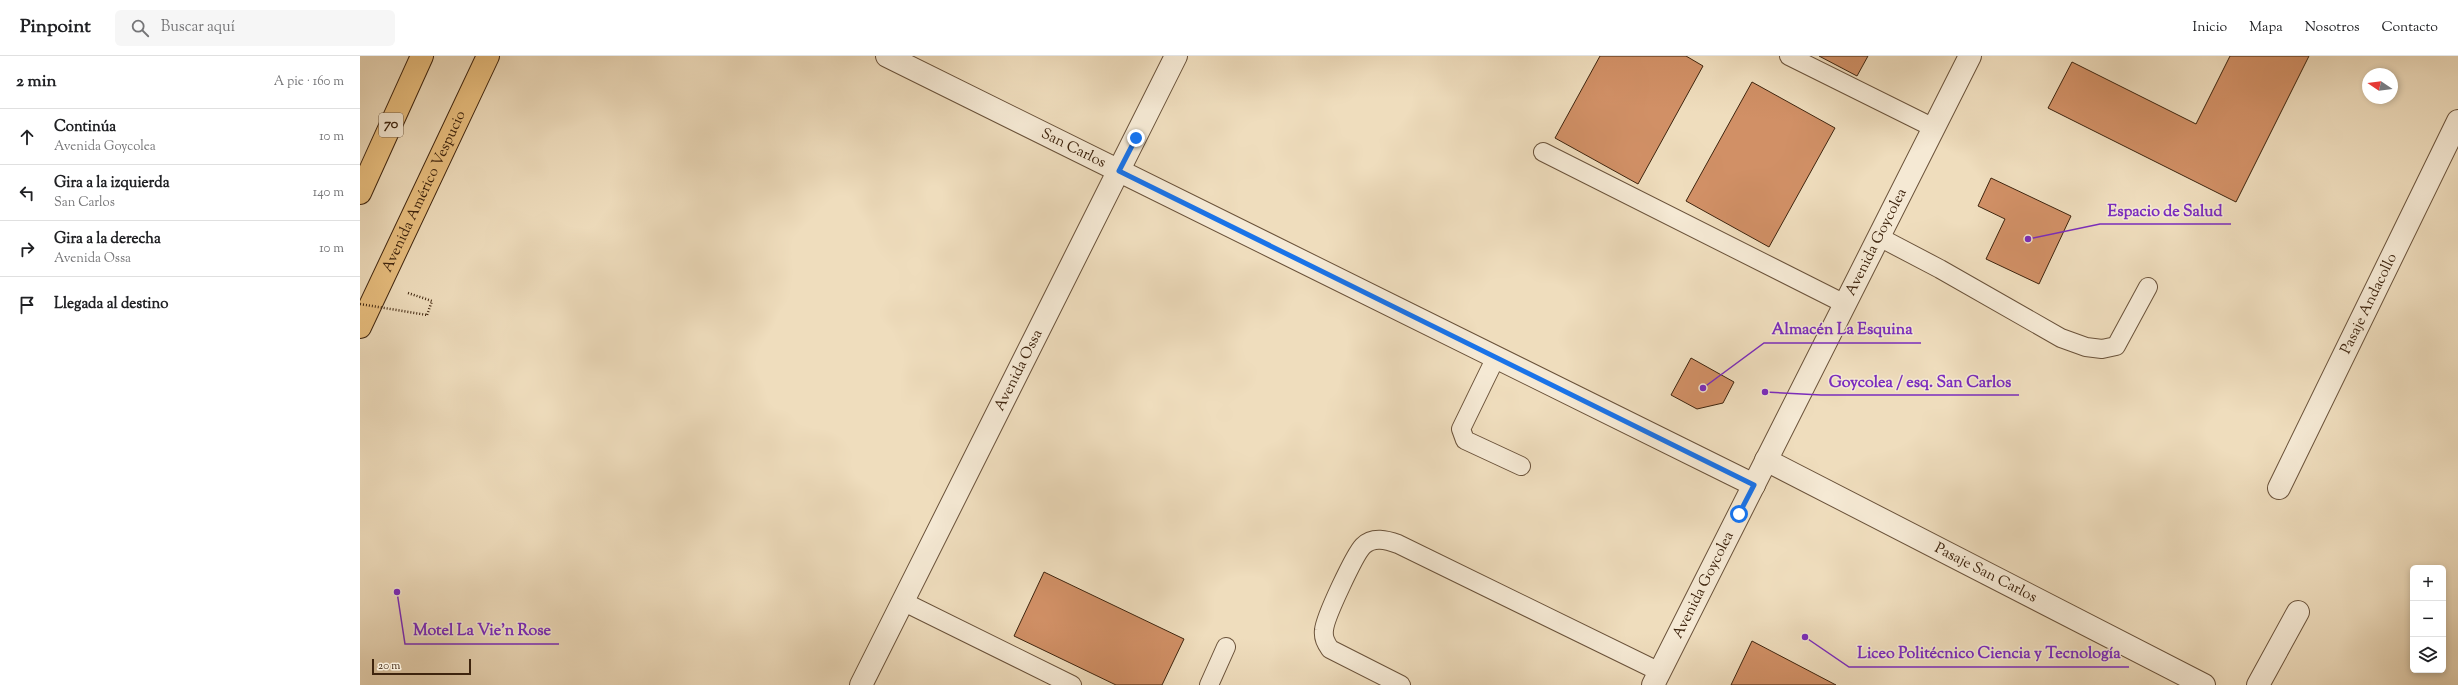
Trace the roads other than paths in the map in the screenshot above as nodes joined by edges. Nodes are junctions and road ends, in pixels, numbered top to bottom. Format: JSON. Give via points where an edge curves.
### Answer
{"nodes":[{"id":1,"x":422,"y":56,"type":"edge"},
{"id":2,"x":488,"y":56,"type":"edge"},
{"id":3,"x":887,"y":56,"type":"edge"},
{"id":4,"x":1176,"y":56,"type":"edge"},
{"id":5,"x":1789,"y":56,"type":"edge"},
{"id":6,"x":1970,"y":56,"type":"edge"},
{"id":7,"x":2458,"y":121,"type":"edge"},
{"id":8,"x":1934,"y":128,"type":"junction"},
{"id":9,"x":1543,"y":152,"type":"dead end"},
{"id":10,"x":1119,"y":171,"type":"junction"},
{"id":11,"x":360,"y":193,"type":"edge"},
{"id":12,"x":1879,"y":237,"type":"junction"},
{"id":13,"x":2148,"y":287,"type":"dead end"},
{"id":14,"x":1845,"y":304,"type":"junction"},
{"id":15,"x":360,"y":327,"type":"edge"},
{"id":16,"x":1496,"y":357,"type":"junction"},
{"id":17,"x":1766,"y":460,"type":"junction"},
{"id":18,"x":1521,"y":466,"type":"dead end"},
{"id":19,"x":1754,"y":485,"type":"junction"},
{"id":20,"x":2279,"y":488,"type":"dead end"},
{"id":21,"x":902,"y":601,"type":"junction"},
{"id":22,"x":2298,"y":612,"type":"dead end"},
{"id":23,"x":1226,"y":647,"type":"dead end"},
{"id":24,"x":1657,"y":678,"type":"edge"},
{"id":25,"x":861,"y":685,"type":"edge"},
{"id":26,"x":1072,"y":685,"type":"edge"},
{"id":27,"x":1210,"y":685,"type":"edge"},
{"id":28,"x":1401,"y":685,"type":"edge"},
{"id":29,"x":2204,"y":685,"type":"edge"},
{"id":30,"x":2258,"y":685,"type":"edge"}],
"edges":[{"from":1,"to":11,"type":"main road","number":"70"},
{"from":2,"to":15,"type":"main road","name":"Avenida Américo Vespucio"},
{"from":3,"to":10,"type":"street","name":"San Carlos"},
{"from":4,"to":10,"type":"street","name":"Avenida Ossa"},
{"from":5,"to":8,"type":"lane"},
{"from":6,"to":8,"type":"street","name":"Avenida Goycolea"},
{"from":7,"to":20,"type":"street","name":"Pasaje Andacollo"},
{"from":8,"to":12,"type":"street","name":"Avenida Goycolea"},
{"from":9,"to":14,"type":"lane"},
{"from":10,"to":16,"type":"street","name":"San Carlos"},
{"from":10,"to":21,"type":"street","name":"Avenida Ossa"},
{"from":12,"to":13,"type":"lane","via":[[2060,338],[2086,347],[2102,349],[2116,346]]},
{"from":12,"to":14,"type":"street","name":"Avenida Goycolea"},
{"from":14,"to":17,"type":"street","name":"Avenida Goycolea"},
{"from":16,"to":18,"type":"lane","via":[[1461,428],[1461,433],[1465,440]]},
{"from":16,"to":19,"type":"street","name":"San Carlos"},
{"from":17,"to":19,"type":"street","name":"Avenida Goycolea"},
{"from":17,"to":29,"type":"street","name":"Pasaje San Carlos"},
{"from":19,"to":24,"type":"street","name":"Avenida Goycolea"},
{"from":21,"to":25,"type":"street","name":"Avenida Ossa"},
{"from":21,"to":26,"type":"lane"},
{"from":22,"to":30,"type":"street"},
{"from":23,"to":27,"type":"lane"},
{"from":24,"to":28,"type":"lane","via":[[1398,544],[1386,540],[1373,540],[1363,545],[1356,557],[1326,620],[1324,641],[1330,649]]}]}
